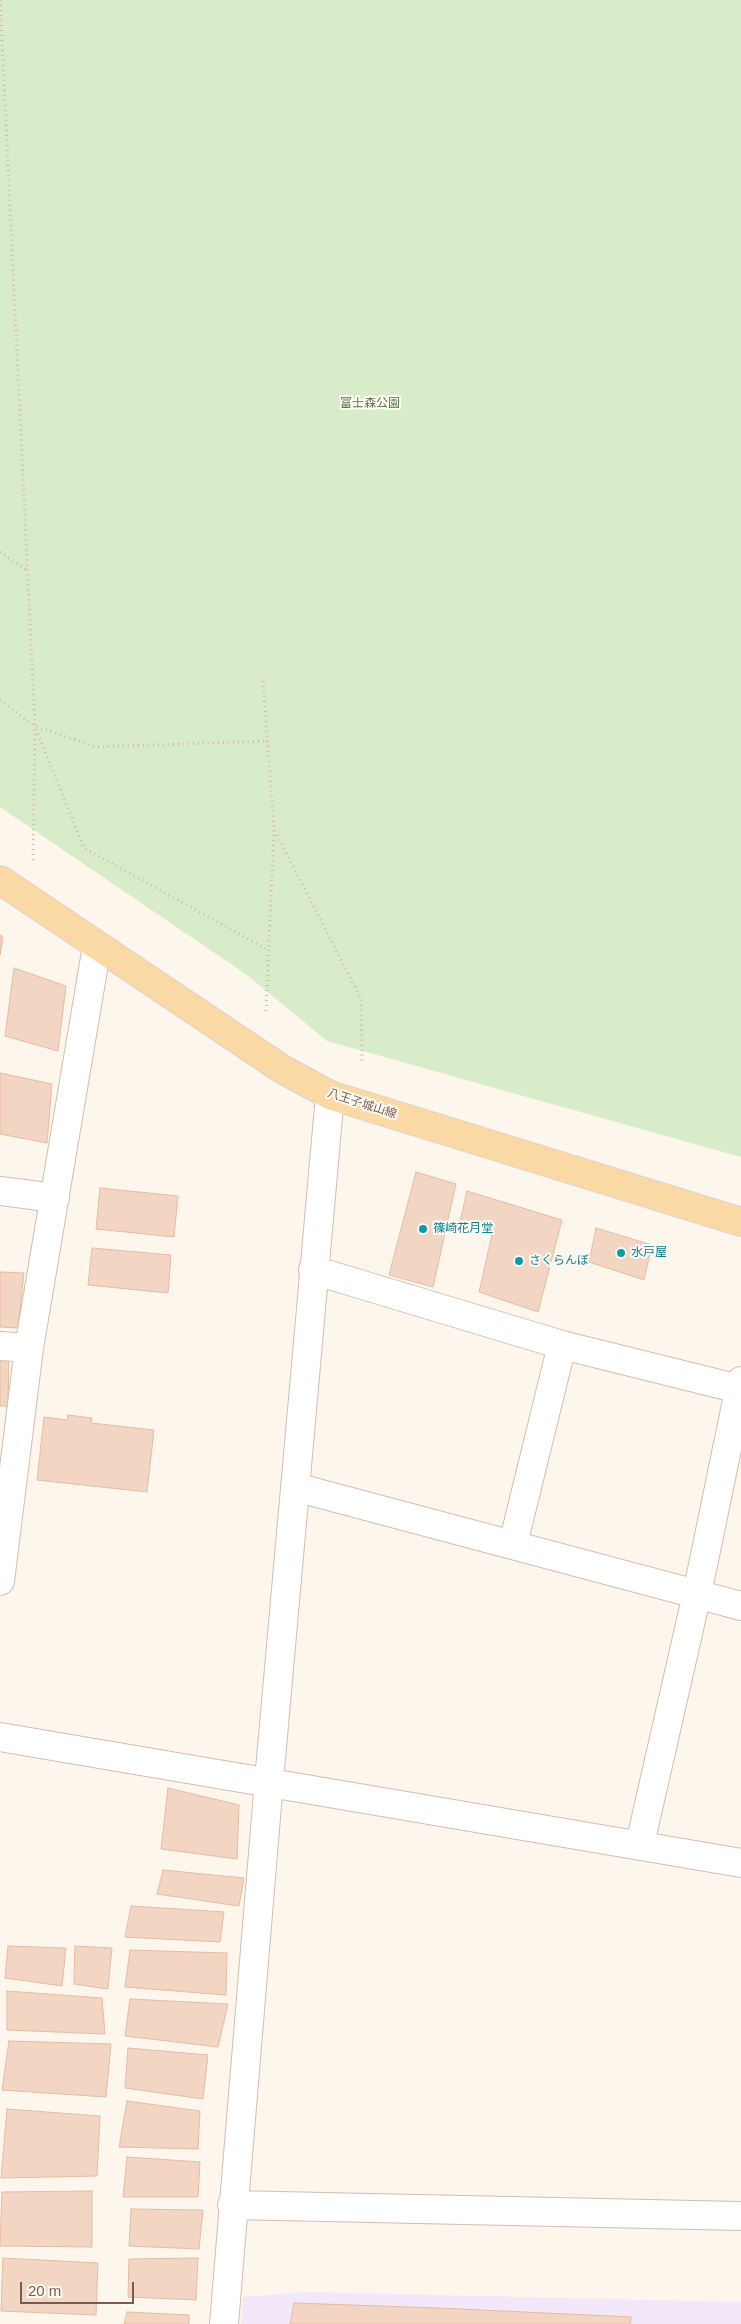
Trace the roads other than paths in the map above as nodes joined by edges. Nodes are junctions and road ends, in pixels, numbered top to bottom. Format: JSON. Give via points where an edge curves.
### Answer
{"nodes":[{"id":1,"x":0,"y":880,"type":"edge"},
{"id":2,"x":97,"y":946,"type":"junction"},
{"id":3,"x":330,"y":1095,"type":"junction"},
{"id":4,"x":0,"y":1190,"type":"edge"},
{"id":5,"x":55,"y":1198,"type":"junction"},
{"id":6,"x":741,"y":1222,"type":"edge"},
{"id":7,"x":313,"y":1270,"type":"junction"},
{"id":8,"x":562,"y":1345,"type":"junction"},
{"id":9,"x":0,"y":1346,"type":"edge"},
{"id":10,"x":29,"y":1348,"type":"junction"},
{"id":11,"x":740,"y":1385,"type":"edge"},
{"id":12,"x":10,"y":1421,"type":"edge"},
{"id":13,"x":295,"y":1487,"type":"junction"},
{"id":14,"x":513,"y":1544,"type":"junction"},
{"id":15,"x":0,"y":1581,"type":"edge"},
{"id":16,"x":697,"y":1594,"type":"junction"},
{"id":17,"x":741,"y":1606,"type":"edge"},
{"id":18,"x":0,"y":1736,"type":"edge"},
{"id":19,"x":269,"y":1781,"type":"junction"},
{"id":20,"x":640,"y":1844,"type":"junction"},
{"id":21,"x":741,"y":1863,"type":"edge"},
{"id":22,"x":232,"y":2205,"type":"junction"},
{"id":23,"x":741,"y":2216,"type":"edge"},
{"id":24,"x":224,"y":2324,"type":"edge"}],
"edges":[{"from":1,"to":2,"type":"main road","name":"八王子城山線"},
{"from":2,"to":3,"type":"main road","name":"八王子城山線","via":[[282,1069]]},
{"from":2,"to":5,"type":"street"},
{"from":3,"to":6,"type":"main road","name":"八王子城山線"},
{"from":3,"to":7,"type":"street"},
{"from":4,"to":5,"type":"street"},
{"from":5,"to":10,"type":"street"},
{"from":7,"to":8,"type":"street"},
{"from":7,"to":13,"type":"street"},
{"from":8,"to":11,"type":"street"},
{"from":8,"to":14,"type":"street"},
{"from":9,"to":10,"type":"street"},
{"from":10,"to":12,"type":"street"},
{"from":11,"to":16,"type":"street"},
{"from":12,"to":15,"type":"street"},
{"from":13,"to":14,"type":"street"},
{"from":13,"to":19,"type":"street"},
{"from":14,"to":16,"type":"street"},
{"from":16,"to":17,"type":"street"},
{"from":16,"to":20,"type":"street"},
{"from":18,"to":19,"type":"street"},
{"from":19,"to":20,"type":"street"},
{"from":19,"to":22,"type":"street"},
{"from":20,"to":21,"type":"street"},
{"from":22,"to":23,"type":"street"},
{"from":22,"to":24,"type":"street"}]}
